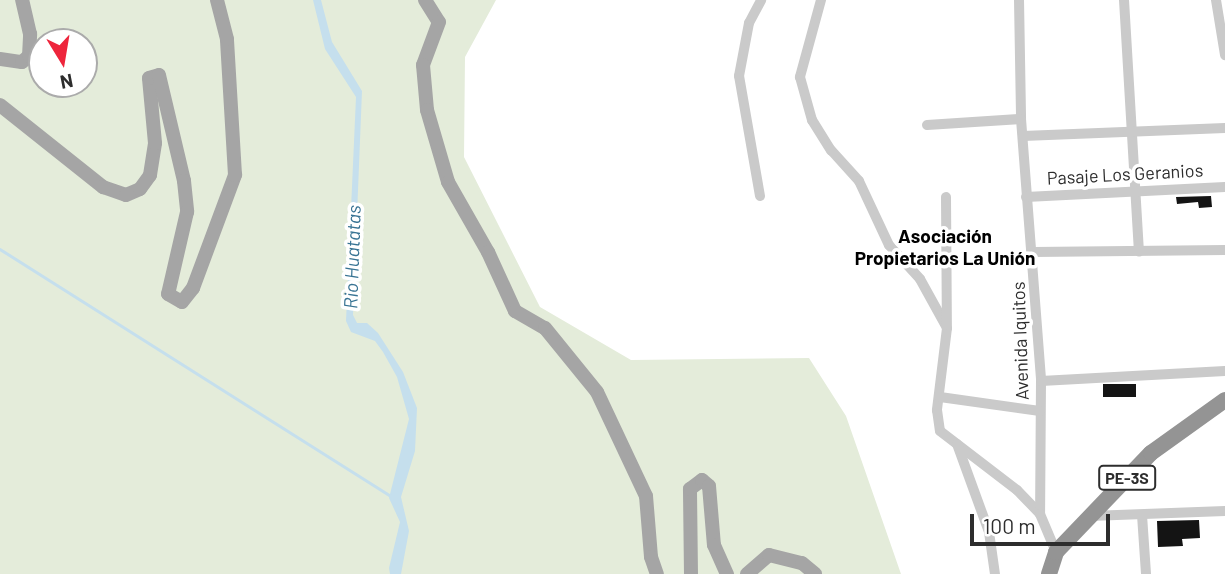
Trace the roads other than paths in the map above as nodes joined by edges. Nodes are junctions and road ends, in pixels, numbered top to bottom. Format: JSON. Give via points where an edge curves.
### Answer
{"nodes":[{"id":1,"x":22,"y":0,"type":"edge"},
{"id":2,"x":217,"y":0,"type":"edge"},
{"id":3,"x":425,"y":0,"type":"edge"},
{"id":4,"x":761,"y":0,"type":"edge"},
{"id":5,"x":821,"y":0,"type":"edge"},
{"id":6,"x":1019,"y":0,"type":"edge"},
{"id":7,"x":1124,"y":0,"type":"edge"},
{"id":8,"x":1216,"y":0,"type":"edge"},
{"id":9,"x":1225,"y":55,"type":"edge"},
{"id":10,"x":0,"y":59,"type":"edge"},
{"id":11,"x":0,"y":105,"type":"edge"},
{"id":12,"x":1021,"y":119,"type":"junction"},
{"id":13,"x":927,"y":125,"type":"dead end"},
{"id":14,"x":1225,"y":128,"type":"edge"},
{"id":15,"x":1132,"y":130,"type":"junction"},
{"id":16,"x":1023,"y":136,"type":"junction"},
{"id":17,"x":1225,"y":187,"type":"edge"},
{"id":18,"x":1135,"y":189,"type":"junction"},
{"id":19,"x":760,"y":196,"type":"dead end"},
{"id":20,"x":946,"y":197,"type":"dead end"},
{"id":21,"x":1026,"y":197,"type":"junction"},
{"id":22,"x":1225,"y":250,"type":"edge"},
{"id":23,"x":1034,"y":252,"type":"junction"},
{"id":24,"x":1139,"y":252,"type":"junction"},
{"id":25,"x":947,"y":328,"type":"junction"},
{"id":26,"x":1225,"y":371,"type":"edge"},
{"id":27,"x":1041,"y":381,"type":"junction"},
{"id":28,"x":940,"y":397,"type":"junction"},
{"id":29,"x":1225,"y":400,"type":"edge"},
{"id":30,"x":1040,"y":411,"type":"junction"},
{"id":31,"x":957,"y":444,"type":"junction"},
{"id":32,"x":1225,"y":511,"type":"edge"},
{"id":33,"x":1040,"y":513,"type":"junction"},
{"id":34,"x":1142,"y":515,"type":"junction"},
{"id":35,"x":1090,"y":516,"type":"junction"},
{"id":36,"x":1056,"y":552,"type":"junction"},
{"id":37,"x":657,"y":574,"type":"edge"},
{"id":38,"x":691,"y":574,"type":"edge"},
{"id":39,"x":727,"y":574,"type":"edge"},
{"id":40,"x":747,"y":574,"type":"edge"},
{"id":41,"x":815,"y":574,"type":"edge"},
{"id":42,"x":995,"y":574,"type":"edge"},
{"id":43,"x":1049,"y":574,"type":"edge"},
{"id":44,"x":1146,"y":574,"type":"edge"}],
"edges":[{"from":1,"to":10,"type":"main road","via":[[30,34],[29,56],[22,62]]},
{"from":2,"to":11,"type":"main road","via":[[227,38],[235,176],[193,288],[182,302],[168,294],[187,212],[184,181],[159,75],[149,78],[155,144],[150,175],[140,189],[126,195],[103,187]]},
{"from":3,"to":37,"type":"main road","via":[[439,22],[423,65],[427,110],[448,182],[515,311],[545,328],[597,392],[646,496],[651,557]]},
{"from":4,"to":19,"type":"street","via":[[748,23],[739,76]]},
{"from":5,"to":25,"type":"street","via":[[800,77],[812,120],[859,181],[890,245],[920,279]]},
{"from":6,"to":12,"type":"street","name":"Avenida Iquitos"},
{"from":7,"to":15,"type":"street"},
{"from":8,"to":9,"type":"street"},
{"from":12,"to":13,"type":"street"},
{"from":12,"to":16,"type":"street","name":"Avenida Iquitos"},
{"from":14,"to":15,"type":"street"},
{"from":15,"to":16,"type":"street"},
{"from":15,"to":18,"type":"street"},
{"from":16,"to":21,"type":"street","name":"Avenida Iquitos"},
{"from":17,"to":18,"type":"street","name":"Pasaje Los Geranios"},
{"from":18,"to":21,"type":"street","name":"Pasaje Los Geranios"},
{"from":18,"to":24,"type":"street"},
{"from":20,"to":25,"type":"street"},
{"from":21,"to":23,"type":"street","name":"Avenida Iquitos"},
{"from":22,"to":24,"type":"street"},
{"from":23,"to":24,"type":"street"},
{"from":23,"to":27,"type":"street","name":"Avenida Iquitos"},
{"from":25,"to":28,"type":"street"},
{"from":26,"to":27,"type":"street"},
{"from":27,"to":30,"type":"street","name":"Avenida Iquitos"},
{"from":28,"to":30,"type":"street"},
{"from":28,"to":31,"type":"street","via":[[940,431]]},
{"from":29,"to":35,"type":"highway","number":"PE-3S","via":[[1151,453]]},
{"from":30,"to":33,"type":"street","name":"Avenida Iquitos"},
{"from":31,"to":33,"type":"street"},
{"from":31,"to":42,"type":"street","via":[[989,532]]},
{"from":32,"to":34,"type":"street"},
{"from":33,"to":36,"type":"street","name":"Avenida Iquitos"},
{"from":34,"to":35,"type":"street"},
{"from":34,"to":44,"type":"street"},
{"from":35,"to":36,"type":"highway","number":"PE-3S"},
{"from":36,"to":43,"type":"highway","number":"PE-3S"},
{"from":38,"to":39,"type":"main road","via":[[690,489],[702,480],[709,486],[714,545]]},
{"from":40,"to":41,"type":"main road","via":[[769,555],[802,564]]}]}
